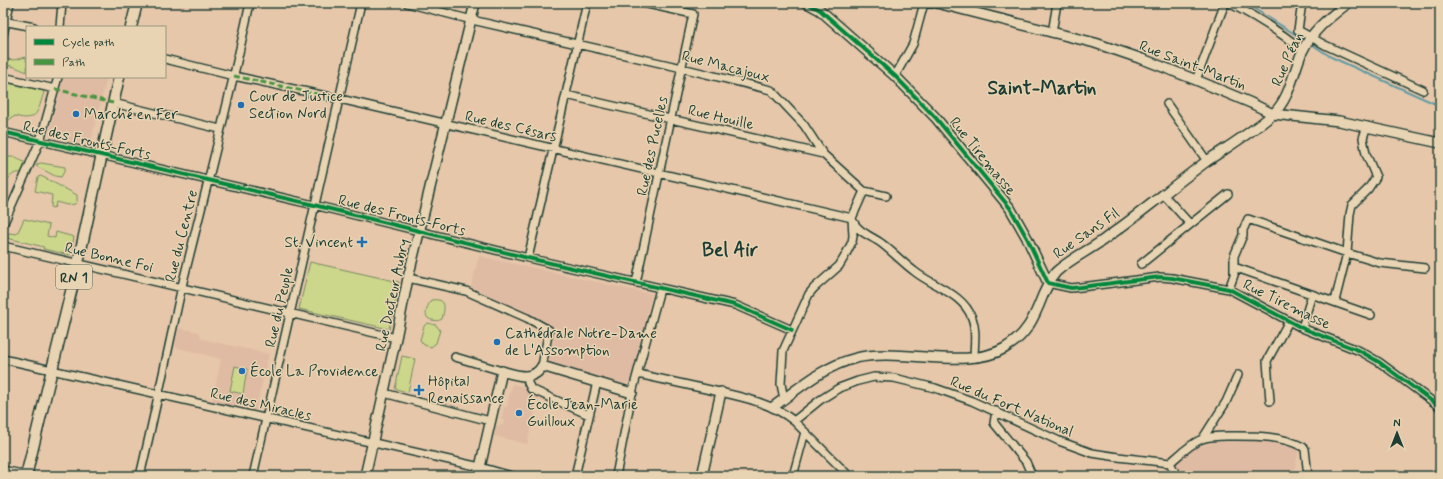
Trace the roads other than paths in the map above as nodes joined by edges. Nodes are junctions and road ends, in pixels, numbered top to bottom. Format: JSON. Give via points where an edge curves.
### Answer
{"nodes":[{"id":1,"x":10,"y":3,"type":"edge"},
{"id":2,"x":62,"y":3,"type":"edge"},
{"id":3,"x":137,"y":3,"type":"edge"},
{"id":4,"x":250,"y":3,"type":"edge"},
{"id":5,"x":361,"y":3,"type":"edge"},
{"id":6,"x":406,"y":3,"type":"edge"},
{"id":7,"x":476,"y":3,"type":"edge"},
{"id":8,"x":587,"y":3,"type":"edge"},
{"id":9,"x":644,"y":3,"type":"edge"},
{"id":10,"x":807,"y":3,"type":"edge"},
{"id":11,"x":924,"y":3,"type":"edge"},
{"id":12,"x":932,"y":3,"type":"edge"},
{"id":13,"x":937,"y":3,"type":"edge"},
{"id":14,"x":1057,"y":3,"type":"edge"},
{"id":15,"x":1225,"y":3,"type":"edge"},
{"id":16,"x":1229,"y":3,"type":"edge"},
{"id":17,"x":1302,"y":3,"type":"edge"},
{"id":18,"x":1348,"y":3,"type":"edge"},
{"id":19,"x":472,"y":20,"type":"junction"},
{"id":20,"x":4,"y":21,"type":"edge"},
{"id":21,"x":29,"y":26,"type":"edge"},
{"id":22,"x":60,"y":26,"type":"edge"},
{"id":23,"x":131,"y":26,"type":"edge"},
{"id":24,"x":1298,"y":30,"type":"junction"},
{"id":25,"x":1052,"y":34,"type":"junction"},
{"id":26,"x":3,"y":35,"type":"edge"},
{"id":27,"x":1311,"y":38,"type":"junction"},
{"id":28,"x":1288,"y":39,"type":"junction"},
{"id":29,"x":578,"y":44,"type":"junction"},
{"id":30,"x":1303,"y":50,"type":"junction"},
{"id":31,"x":166,"y":59,"type":"edge"},
{"id":32,"x":682,"y":68,"type":"junction"},
{"id":33,"x":234,"y":76,"type":"junction"},
{"id":34,"x":895,"y":76,"type":"junction"},
{"id":35,"x":3,"y":77,"type":"edge"},
{"id":36,"x":58,"y":78,"type":"edge"},
{"id":37,"x":119,"y":78,"type":"edge"},
{"id":38,"x":1196,"y":80,"type":"junction"},
{"id":39,"x":55,"y":89,"type":"junction"},
{"id":40,"x":1424,"y":90,"type":"dead end"},
{"id":41,"x":566,"y":95,"type":"junction"},
{"id":42,"x":340,"y":99,"type":"junction"},
{"id":43,"x":113,"y":103,"type":"junction"},
{"id":44,"x":1167,"y":104,"type":"dead end"},
{"id":45,"x":1273,"y":114,"type":"junction"},
{"id":46,"x":670,"y":120,"type":"junction"},
{"id":47,"x":446,"y":124,"type":"junction"},
{"id":48,"x":1367,"y":126,"type":"junction"},
{"id":49,"x":220,"y":129,"type":"junction"},
{"id":50,"x":3,"y":132,"type":"edge"},
{"id":51,"x":40,"y":141,"type":"junction"},
{"id":52,"x":1440,"y":143,"type":"edge"},
{"id":53,"x":553,"y":149,"type":"junction"},
{"id":54,"x":823,"y":154,"type":"junction"},
{"id":55,"x":102,"y":155,"type":"junction"},
{"id":56,"x":1207,"y":161,"type":"junction"},
{"id":57,"x":659,"y":174,"type":"junction"},
{"id":58,"x":208,"y":180,"type":"junction"},
{"id":59,"x":864,"y":191,"type":"junction"},
{"id":60,"x":1164,"y":194,"type":"junction"},
{"id":61,"x":1228,"y":194,"type":"dead end"},
{"id":62,"x":886,"y":196,"type":"dead end"},
{"id":63,"x":314,"y":205,"type":"junction"},
{"id":64,"x":852,"y":218,"type":"junction"},
{"id":65,"x":1190,"y":224,"type":"junction"},
{"id":66,"x":3,"y":225,"type":"edge"},
{"id":67,"x":420,"y":231,"type":"junction"},
{"id":68,"x":3,"y":246,"type":"edge"},
{"id":69,"x":1347,"y":253,"type":"junction"},
{"id":70,"x":528,"y":258,"type":"junction"},
{"id":71,"x":78,"y":263,"type":"junction"},
{"id":72,"x":1141,"y":264,"type":"dead end"},
{"id":73,"x":1234,"y":266,"type":"junction"},
{"id":74,"x":1425,"y":268,"type":"dead end"},
{"id":75,"x":408,"y":278,"type":"junction"},
{"id":76,"x":636,"y":282,"type":"junction"},
{"id":77,"x":1048,"y":283,"type":"junction"},
{"id":78,"x":182,"y":288,"type":"junction"},
{"id":79,"x":660,"y":289,"type":"junction"},
{"id":80,"x":1229,"y":289,"type":"junction"},
{"id":81,"x":1312,"y":294,"type":"junction"},
{"id":82,"x":1335,"y":301,"type":"junction"},
{"id":83,"x":291,"y":314,"type":"junction"},
{"id":84,"x":1371,"y":315,"type":"dead end"},
{"id":85,"x":1289,"y":321,"type":"junction"},
{"id":86,"x":1302,"y":328,"type":"junction"},
{"id":87,"x":792,"y":330,"type":"junction"},
{"id":88,"x":396,"y":338,"type":"junction"},
{"id":89,"x":455,"y":357,"type":"dead end"},
{"id":90,"x":974,"y":358,"type":"junction"},
{"id":91,"x":3,"y":359,"type":"edge"},
{"id":92,"x":542,"y":366,"type":"junction"},
{"id":93,"x":52,"y":371,"type":"junction"},
{"id":94,"x":502,"y":371,"type":"junction"},
{"id":95,"x":638,"y":374,"type":"junction"},
{"id":96,"x":1238,"y":375,"type":"dead end"},
{"id":97,"x":527,"y":376,"type":"junction"},
{"id":98,"x":597,"y":382,"type":"junction"},
{"id":99,"x":721,"y":392,"type":"junction"},
{"id":100,"x":384,"y":393,"type":"junction"},
{"id":101,"x":632,"y":393,"type":"junction"},
{"id":102,"x":159,"y":395,"type":"junction"},
{"id":103,"x":784,"y":399,"type":"junction"},
{"id":104,"x":1270,"y":401,"type":"dead end"},
{"id":105,"x":773,"y":407,"type":"junction"},
{"id":106,"x":1440,"y":407,"type":"edge"},
{"id":107,"x":996,"y":411,"type":"junction"},
{"id":108,"x":588,"y":415,"type":"junction"},
{"id":109,"x":265,"y":418,"type":"junction"},
{"id":110,"x":490,"y":421,"type":"junction"},
{"id":111,"x":794,"y":421,"type":"junction"},
{"id":112,"x":805,"y":432,"type":"junction"},
{"id":113,"x":1204,"y":438,"type":"junction"},
{"id":114,"x":373,"y":444,"type":"junction"},
{"id":115,"x":1170,"y":463,"type":"junction"},
{"id":116,"x":3,"y":470,"type":"edge"},
{"id":117,"x":479,"y":472,"type":"edge"},
{"id":118,"x":26,"y":476,"type":"edge"},
{"id":119,"x":140,"y":476,"type":"edge"},
{"id":120,"x":253,"y":476,"type":"edge"},
{"id":121,"x":366,"y":476,"type":"edge"},
{"id":122,"x":512,"y":476,"type":"edge"},
{"id":123,"x":575,"y":476,"type":"edge"},
{"id":124,"x":616,"y":476,"type":"edge"},
{"id":125,"x":702,"y":476,"type":"edge"},
{"id":126,"x":793,"y":476,"type":"edge"},
{"id":127,"x":850,"y":476,"type":"edge"},
{"id":128,"x":1032,"y":476,"type":"edge"},
{"id":129,"x":1177,"y":476,"type":"edge"},
{"id":130,"x":1308,"y":476,"type":"edge"}],
"edges":[{"from":1,"to":20,"type":"street"},
{"from":2,"to":22,"type":"street"},
{"from":3,"to":23,"type":"main road"},
{"from":4,"to":33,"type":"street","name":"Rue du Centre"},
{"from":5,"to":42,"type":"street","name":"Rue du Peuple"},
{"from":6,"to":19,"type":"street","name":"Rue Macajoux"},
{"from":7,"to":19,"type":"street","name":"Rue Docteur Aubry"},
{"from":8,"to":29,"type":"street"},
{"from":9,"to":32,"type":"street","name":"Rue des Pucelles","via":[[693,14]]},
{"from":10,"to":34,"type":"street","name":"Rue Tiremasse","via":[[820,10]]},
{"from":11,"to":12,"type":"street"},
{"from":11,"to":34,"type":"street","via":[[913,44]]},
{"from":13,"to":25,"type":"street","name":"Rue Saint-Martin"},
{"from":14,"to":25,"type":"street"},
{"from":15,"to":38,"type":"street"},
{"from":16,"to":28,"type":"street"},
{"from":17,"to":24,"type":"street"},
{"from":18,"to":27,"type":"street","name":"Rue Péan","via":[[1319,26]]},
{"from":19,"to":29,"type":"street","name":"Rue Macajoux"},
{"from":19,"to":47,"type":"street","name":"Rue Docteur Aubry"},
{"from":20,"to":21,"type":"street"},
{"from":20,"to":26,"type":"street"},
{"from":24,"to":27,"type":"street"},
{"from":24,"to":28,"type":"street"},
{"from":25,"to":38,"type":"street","name":"Rue Saint-Martin","via":[[1095,43]]},
{"from":27,"to":30,"type":"street","name":"Rue Péan"},
{"from":27,"to":40,"type":"street"},
{"from":28,"to":30,"type":"street"},
{"from":29,"to":32,"type":"street","name":"Rue Macajoux"},
{"from":29,"to":41,"type":"street"},
{"from":30,"to":45,"type":"street","name":"Rue Péan","via":[[1283,103]]},
{"from":31,"to":33,"type":"street","name":"Rue des Césars"},
{"from":32,"to":46,"type":"street","name":"Rue des Pucelles"},
{"from":32,"to":54,"type":"street","name":"Rue Macajoux","via":[[771,90],[804,126]]},
{"from":33,"to":42,"type":"street","name":"Rue des Césars"},
{"from":33,"to":49,"type":"street","name":"Rue du Centre"},
{"from":34,"to":77,"type":"street","name":"Rue Tiremasse","via":[[935,117],[1010,208]]},
{"from":35,"to":39,"type":"street"},
{"from":36,"to":39,"type":"street"},
{"from":37,"to":43,"type":"main road","number":"RN 1"},
{"from":38,"to":45,"type":"street","name":"Rue Saint-Martin"},
{"from":39,"to":51,"type":"street"},
{"from":41,"to":46,"type":"street","name":"Rue Houille"},
{"from":41,"to":53,"type":"street"},
{"from":42,"to":47,"type":"street","name":"Rue des Césars"},
{"from":42,"to":63,"type":"street","name":"Rue du Peuple"},
{"from":43,"to":49,"type":"street"},
{"from":43,"to":55,"type":"main road","number":"RN 1"},
{"from":44,"to":56,"type":"street"},
{"from":45,"to":48,"type":"street","name":"Rue Saint-Martin"},
{"from":45,"to":56,"type":"street","name":"Rue Sans Fil"},
{"from":46,"to":54,"type":"street","name":"Rue Houille"},
{"from":46,"to":57,"type":"street","name":"Rue des Pucelles"},
{"from":47,"to":53,"type":"street","name":"Rue des Césars"},
{"from":47,"to":67,"type":"street","name":"Rue Docteur Aubry"},
{"from":48,"to":52,"type":"street","name":"Rue Saint-Martin"},
{"from":48,"to":69,"type":"street","via":[[1363,138],[1366,154],[1376,177],[1352,205]]},
{"from":49,"to":58,"type":"street","name":"Rue du Centre"},
{"from":50,"to":51,"type":"street","name":"Rue des Fronts-Forts"},
{"from":51,"to":55,"type":"street","name":"Rue des Fronts-Forts"},
{"from":51,"to":66,"type":"street"},
{"from":53,"to":57,"type":"street","name":"Rue des Césars"},
{"from":53,"to":70,"type":"street"},
{"from":54,"to":59,"type":"street","name":"Rue Macajoux"},
{"from":55,"to":58,"type":"street","name":"Rue des Fronts-Forts"},
{"from":55,"to":71,"type":"main road","number":"RN 1"},
{"from":56,"to":60,"type":"street","name":"Rue Sans Fil"},
{"from":57,"to":64,"type":"street","name":"Rue des Césars"},
{"from":57,"to":76,"type":"street","name":"Rue des Pucelles"},
{"from":58,"to":63,"type":"street","name":"Rue des Fronts-Forts"},
{"from":58,"to":78,"type":"street","name":"Rue du Centre"},
{"from":59,"to":62,"type":"street"},
{"from":59,"to":64,"type":"street"},
{"from":60,"to":65,"type":"street"},
{"from":60,"to":77,"type":"street","name":"Rue Sans Fil","via":[[1058,271]]},
{"from":61,"to":65,"type":"street"},
{"from":63,"to":67,"type":"street","name":"Rue des Fronts-Forts"},
{"from":63,"to":83,"type":"street","name":"Rue du Peuple"},
{"from":64,"to":87,"type":"street","via":[[852,242],[845,256],[809,294]]},
{"from":64,"to":90,"type":"street","via":[[858,228],[895,254],[914,272],[960,301],[968,309],[974,329]]},
{"from":65,"to":72,"type":"street"},
{"from":67,"to":70,"type":"street","name":"Rue des Fronts-Forts"},
{"from":67,"to":75,"type":"street","name":"Rue Docteur Aubry"},
{"from":68,"to":71,"type":"street","name":"Rue Bonne Foi"},
{"from":69,"to":73,"type":"street","via":[[1248,219],[1234,256]]},
{"from":69,"to":74,"type":"street","via":[[1380,263]]},
{"from":69,"to":82,"type":"street"},
{"from":70,"to":76,"type":"street","name":"Rue des Fronts-Forts"},
{"from":71,"to":78,"type":"street","name":"Rue Bonne Foi"},
{"from":71,"to":93,"type":"main road","number":"RN 1"},
{"from":73,"to":80,"type":"street"},
{"from":73,"to":81,"type":"street"},
{"from":75,"to":88,"type":"street","name":"Rue Docteur Aubry"},
{"from":75,"to":92,"type":"street","via":[[466,291],[549,330]]},
{"from":76,"to":79,"type":"street","name":"Rue des Fronts-Forts"},
{"from":77,"to":80,"type":"street","name":"Rue Tiremasse","via":[[1081,288],[1160,277]]},
{"from":77,"to":90,"type":"street","name":"Rue Sans Fil","via":[[1033,321],[1022,335],[1004,349]]},
{"from":78,"to":83,"type":"street","name":"Rue Bonne Foi"},
{"from":78,"to":102,"type":"street","name":"Rue du Centre"},
{"from":79,"to":87,"type":"street","name":"Rue des Fronts-Forts","via":[[735,305]]},
{"from":79,"to":95,"type":"street"},
{"from":80,"to":85,"type":"street","name":"Rue Tiremasse"},
{"from":81,"to":82,"type":"street"},
{"from":81,"to":86,"type":"street"},
{"from":82,"to":84,"type":"street"},
{"from":83,"to":88,"type":"street","name":"Rue Bonne Foi"},
{"from":83,"to":109,"type":"street","name":"Rue du Peuple"},
{"from":85,"to":86,"type":"street","name":"Rue Tiremasse"},
{"from":85,"to":104,"type":"street","via":[[1267,361]]},
{"from":86,"to":106,"type":"street","name":"Rue Tiremasse","via":[[1360,351]]},
{"from":87,"to":103,"type":"street","via":[[783,351],[781,384]]},
{"from":88,"to":100,"type":"street","name":"Rue Docteur Aubry"},
{"from":89,"to":94,"type":"street"},
{"from":90,"to":103,"type":"street","name":"Rue Sans Fil","via":[[877,355],[856,358],[834,366]]},
{"from":91,"to":93,"type":"street","name":"Rue des Miracles"},
{"from":92,"to":97,"type":"street","via":[[537,373]]},
{"from":92,"to":98,"type":"street"},
{"from":93,"to":102,"type":"street","name":"Rue des Miracles"},
{"from":93,"to":118,"type":"main road","number":"RN 1"},
{"from":94,"to":97,"type":"street"},
{"from":94,"to":110,"type":"street"},
{"from":95,"to":99,"type":"street"},
{"from":95,"to":101,"type":"street"},
{"from":96,"to":113,"type":"street","via":[[1226,402]]},
{"from":97,"to":108,"type":"street","via":[[529,386],[536,392]]},
{"from":98,"to":101,"type":"street"},
{"from":98,"to":108,"type":"street"},
{"from":99,"to":105,"type":"street"},
{"from":99,"to":125,"type":"street"},
{"from":100,"to":110,"type":"street"},
{"from":100,"to":114,"type":"street","name":"Rue Docteur Aubry"},
{"from":101,"to":124,"type":"street"},
{"from":102,"to":109,"type":"street","name":"Rue des Miracles"},
{"from":102,"to":119,"type":"street","name":"Rue du Centre"},
{"from":103,"to":105,"type":"street","name":"Rue Sans Fil"},
{"from":105,"to":111,"type":"street"},
{"from":107,"to":111,"type":"street","name":"Rue du Fort National","via":[[910,381],[874,377],[839,388]]},
{"from":107,"to":115,"type":"street","name":"Rue du Fort National","via":[[1059,441],[1092,453]]},
{"from":107,"to":128,"type":"street","via":[[994,423],[1026,462]]},
{"from":108,"to":123,"type":"street"},
{"from":109,"to":114,"type":"street","name":"Rue des Miracles"},
{"from":109,"to":120,"type":"street","name":"Rue du Peuple"},
{"from":110,"to":117,"type":"street"},
{"from":111,"to":112,"type":"street"},
{"from":112,"to":126,"type":"street"},
{"from":112,"to":127,"type":"street"},
{"from":113,"to":115,"type":"street"},
{"from":113,"to":130,"type":"street","via":[[1263,436],[1299,445],[1305,449]]},
{"from":114,"to":117,"type":"street","name":"Rue des Miracles"},
{"from":114,"to":121,"type":"street","name":"Rue Docteur Aubry"},
{"from":115,"to":129,"type":"street"},
{"from":116,"to":118,"type":"street"},
{"from":117,"to":122,"type":"street","name":"Rue des Miracles"}]}
